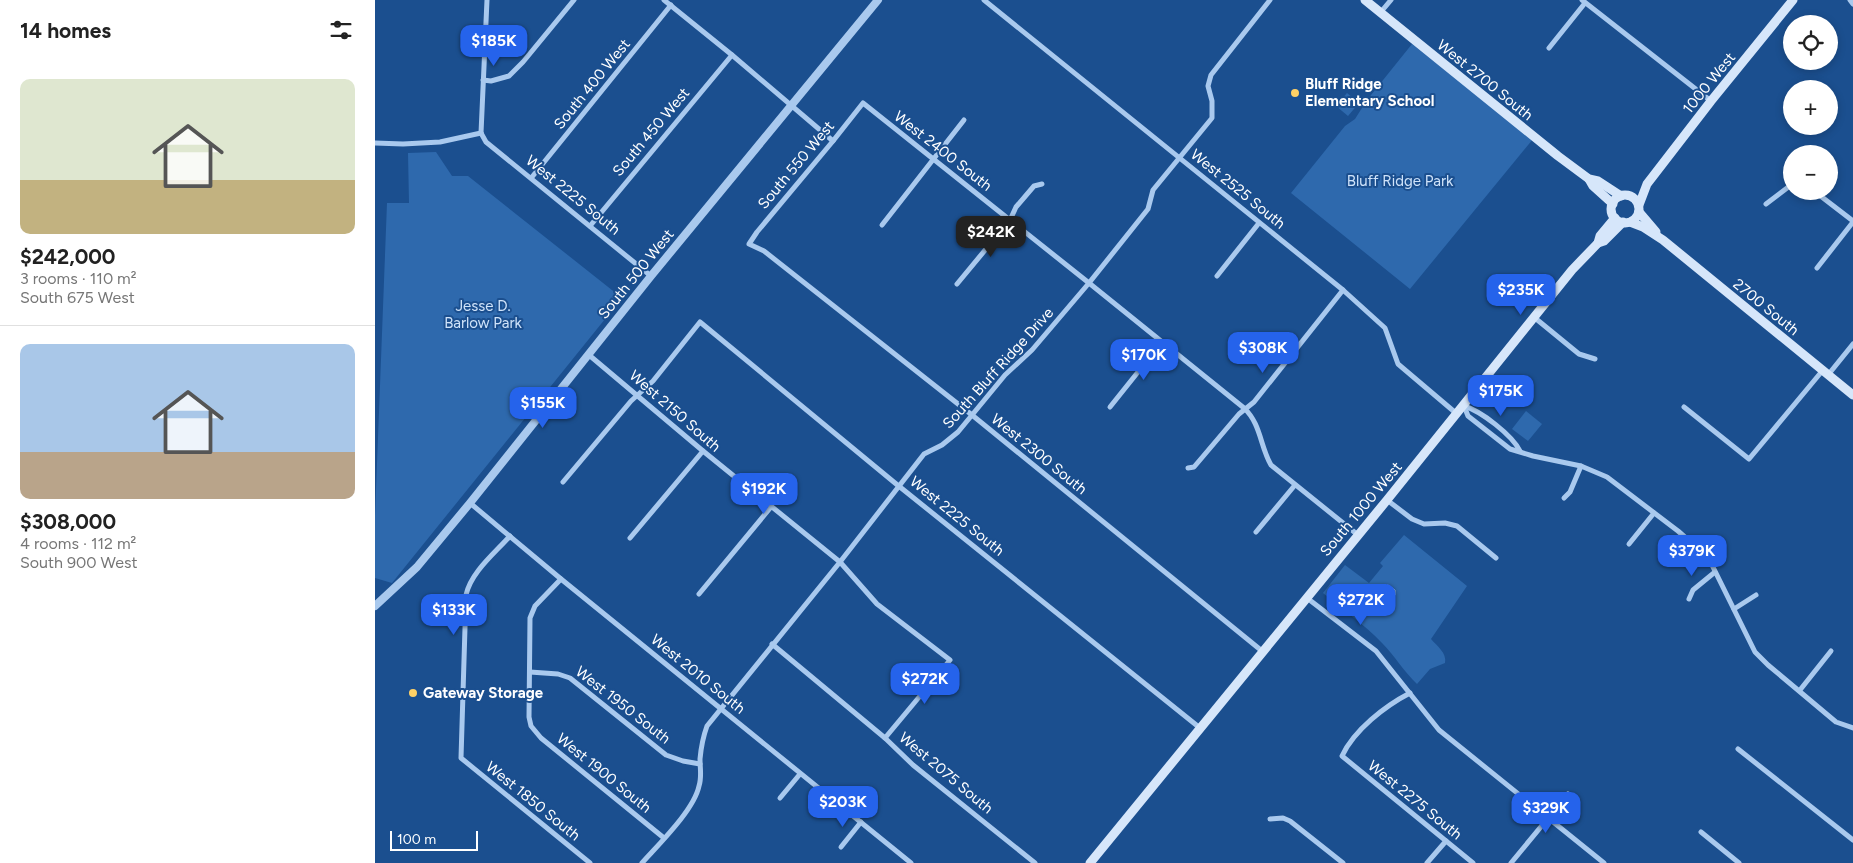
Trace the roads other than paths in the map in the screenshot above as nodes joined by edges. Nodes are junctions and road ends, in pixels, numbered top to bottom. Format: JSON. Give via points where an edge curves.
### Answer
{"nodes":[{"id":1,"x":487,"y":0,"type":"edge"},
{"id":2,"x":574,"y":0,"type":"edge"},
{"id":3,"x":664,"y":0,"type":"edge"},
{"id":4,"x":878,"y":0,"type":"edge"},
{"id":5,"x":984,"y":0,"type":"edge"},
{"id":6,"x":1270,"y":0,"type":"edge"},
{"id":7,"x":1365,"y":0,"type":"edge"},
{"id":8,"x":1391,"y":0,"type":"edge"},
{"id":9,"x":1793,"y":0,"type":"edge"},
{"id":10,"x":1850,"y":0,"type":"edge"},
{"id":11,"x":1584,"y":1,"type":"edge"},
{"id":12,"x":1853,"y":4,"type":"edge"},
{"id":13,"x":671,"y":5,"type":"junction"},
{"id":14,"x":1380,"y":13,"type":"junction"},
{"id":15,"x":1549,"y":48,"type":"dead end"},
{"id":16,"x":732,"y":54,"type":"junction"},
{"id":17,"x":483,"y":80,"type":"junction"},
{"id":18,"x":1711,"y":101,"type":"junction"},
{"id":19,"x":863,"y":103,"type":"joint"},
{"id":20,"x":791,"y":106,"type":"junction"},
{"id":21,"x":964,"y":120,"type":"dead end"},
{"id":22,"x":481,"y":133,"type":"junction"},
{"id":23,"x":833,"y":141,"type":"junction"},
{"id":24,"x":375,"y":143,"type":"edge"},
{"id":25,"x":1180,"y":158,"type":"junction"},
{"id":26,"x":933,"y":159,"type":"junction"},
{"id":27,"x":532,"y":177,"type":"junction"},
{"id":28,"x":1589,"y":179,"type":"junction"},
{"id":29,"x":1042,"y":184,"type":"dead end"},
{"id":30,"x":1647,"y":184,"type":"junction"},
{"id":31,"x":1783,"y":190,"type":"edge"},
{"id":32,"x":1625,"y":196,"type":"junction"},
{"id":33,"x":1826,"y":200,"type":"edge"},
{"id":34,"x":1613,"y":204,"type":"junction"},
{"id":35,"x":1766,"y":204,"type":"dead end"},
{"id":36,"x":1639,"y":208,"type":"junction"},
{"id":37,"x":1010,"y":220,"type":"junction"},
{"id":38,"x":1623,"y":220,"type":"junction"},
{"id":39,"x":1853,"y":221,"type":"edge"},
{"id":40,"x":1259,"y":223,"type":"junction"},
{"id":41,"x":882,"y":224,"type":"dead end"},
{"id":42,"x":590,"y":226,"type":"junction"},
{"id":43,"x":1663,"y":240,"type":"junction"},
{"id":44,"x":749,"y":244,"type":"joint"},
{"id":45,"x":1817,"y":268,"type":"dead end"},
{"id":46,"x":651,"y":276,"type":"junction"},
{"id":47,"x":1217,"y":276,"type":"dead end"},
{"id":48,"x":1089,"y":283,"type":"junction"},
{"id":49,"x":957,"y":284,"type":"dead end"},
{"id":50,"x":1343,"y":290,"type":"junction"},
{"id":51,"x":1535,"y":318,"type":"junction"},
{"id":52,"x":1162,"y":342,"type":"junction"},
{"id":53,"x":1853,"y":344,"type":"edge"},
{"id":54,"x":589,"y":354,"type":"junction"},
{"id":55,"x":1595,"y":359,"type":"dead end"},
{"id":56,"x":1825,"y":372,"type":"junction"},
{"id":57,"x":1853,"y":395,"type":"edge"},
{"id":58,"x":636,"y":396,"type":"junction"},
{"id":59,"x":1464,"y":406,"type":"junction"},
{"id":60,"x":1110,"y":407,"type":"dead end"},
{"id":61,"x":1685,"y":407,"type":"dead end"},
{"id":62,"x":1244,"y":408,"type":"junction"},
{"id":63,"x":1457,"y":414,"type":"junction"},
{"id":64,"x":972,"y":415,"type":"junction"},
{"id":65,"x":1520,"y":451,"type":"junction"},
{"id":66,"x":703,"y":452,"type":"junction"},
{"id":67,"x":1581,"y":466,"type":"junction"},
{"id":68,"x":1188,"y":468,"type":"dead end"},
{"id":69,"x":563,"y":482,"type":"dead end"},
{"id":70,"x":1295,"y":485,"type":"junction"},
{"id":71,"x":899,"y":486,"type":"junction"},
{"id":72,"x":1564,"y":498,"type":"dead end"},
{"id":73,"x":1387,"y":500,"type":"junction"},
{"id":74,"x":470,"y":502,"type":"junction"},
{"id":75,"x":771,"y":507,"type":"junction"},
{"id":76,"x":1654,"y":512,"type":"junction"},
{"id":77,"x":1256,"y":532,"type":"dead end"},
{"id":78,"x":1359,"y":535,"type":"junction"},
{"id":79,"x":510,"y":536,"type":"junction"},
{"id":80,"x":630,"y":538,"type":"dead end"},
{"id":81,"x":1629,"y":544,"type":"dead end"},
{"id":82,"x":1496,"y":558,"type":"dead end"},
{"id":83,"x":840,"y":562,"type":"junction"},
{"id":84,"x":1715,"y":572,"type":"junction"},
{"id":85,"x":561,"y":579,"type":"junction"},
{"id":86,"x":699,"y":594,"type":"dead end"},
{"id":87,"x":1756,"y":595,"type":"dead end"},
{"id":88,"x":1307,"y":598,"type":"junction"},
{"id":89,"x":1689,"y":599,"type":"dead end"},
{"id":90,"x":375,"y":606,"type":"edge"},
{"id":91,"x":1734,"y":609,"type":"junction"},
{"id":92,"x":772,"y":644,"type":"junction"},
{"id":93,"x":1262,"y":651,"type":"junction"},
{"id":94,"x":1831,"y":651,"type":"dead end"},
{"id":95,"x":529,"y":672,"type":"junction"},
{"id":96,"x":1800,"y":690,"type":"junction"},
{"id":97,"x":1410,"y":694,"type":"junction"},
{"id":98,"x":721,"y":709,"type":"junction"},
{"id":99,"x":1200,"y":728,"type":"junction"},
{"id":100,"x":1853,"y":728,"type":"edge"},
{"id":101,"x":885,"y":738,"type":"junction"},
{"id":102,"x":1738,"y":749,"type":"dead end"},
{"id":103,"x":700,"y":764,"type":"junction"},
{"id":104,"x":800,"y":774,"type":"junction"},
{"id":105,"x":1568,"y":794,"type":"dead end"},
{"id":106,"x":780,"y":798,"type":"dead end"},
{"id":107,"x":1547,"y":818,"type":"junction"},
{"id":108,"x":1270,"y":820,"type":"dead end"},
{"id":109,"x":861,"y":822,"type":"junction"},
{"id":110,"x":1701,"y":832,"type":"dead end"},
{"id":111,"x":664,"y":838,"type":"junction"},
{"id":112,"x":1853,"y":840,"type":"edge"},
{"id":113,"x":1446,"y":841,"type":"junction"},
{"id":114,"x":841,"y":847,"type":"dead end"},
{"id":115,"x":590,"y":863,"type":"edge"},
{"id":116,"x":642,"y":863,"type":"edge"},
{"id":117,"x":911,"y":863,"type":"edge"},
{"id":118,"x":1035,"y":863,"type":"edge"},
{"id":119,"x":1090,"y":863,"type":"edge"},
{"id":120,"x":1343,"y":863,"type":"edge"},
{"id":121,"x":1427,"y":863,"type":"edge"},
{"id":122,"x":1473,"y":863,"type":"edge"},
{"id":123,"x":1511,"y":863,"type":"edge"},
{"id":124,"x":1604,"y":863,"type":"edge"},
{"id":125,"x":1739,"y":863,"type":"edge"}],
"edges":[{"from":1,"to":17,"type":"street"},
{"from":2,"to":17,"type":"street","via":[[509,76],[491,82]]},
{"from":3,"to":13,"type":"street"},
{"from":4,"to":20,"type":"street","name":"South 500 West"},
{"from":5,"to":25,"type":"street","name":"West 2525 South"},
{"from":6,"to":25,"type":"street","name":"South Bluff Ridge Drive","via":[[1211,75],[1208,86],[1212,118]]},
{"from":7,"to":14,"type":"main road","name":"West 2700 South"},
{"from":8,"to":14,"type":"street"},
{"from":9,"to":18,"type":"main road","name":"1000 West"},
{"from":10,"to":12,"type":"street"},
{"from":11,"to":15,"type":"street"},
{"from":11,"to":18,"type":"street"},
{"from":13,"to":16,"type":"street"},
{"from":13,"to":27,"type":"street","name":"South 400 West"},
{"from":14,"to":28,"type":"main road","name":"West 2700 South"},
{"from":16,"to":20,"type":"street"},
{"from":16,"to":42,"type":"street","name":"South 450 West"},
{"from":17,"to":22,"type":"street"},
{"from":18,"to":30,"type":"main road","name":"1000 West"},
{"from":19,"to":23,"type":"street","name":"South 550 West"},
{"from":19,"to":26,"type":"street","name":"West 2400 South"},
{"from":20,"to":23,"type":"street"},
{"from":20,"to":46,"type":"street","name":"South 500 West"},
{"from":21,"to":26,"type":"street"},
{"from":22,"to":24,"type":"street","via":[[440,142]]},
{"from":22,"to":27,"type":"street","name":"West 2225 South","via":[[486,142]]},
{"from":23,"to":44,"type":"street","name":"South 550 West"},
{"from":25,"to":40,"type":"street","name":"West 2525 South"},
{"from":25,"to":48,"type":"street","name":"South Bluff Ridge Drive","via":[[1153,190],[1148,209]]},
{"from":26,"to":37,"type":"street","name":"West 2400 South"},
{"from":26,"to":41,"type":"street"},
{"from":27,"to":42,"type":"street","name":"West 2225 South"},
{"from":28,"to":32,"type":"main road","name":"West 2700 South"},
{"from":28,"to":34,"type":"main road","name":"West 2700 South"},
{"from":29,"to":37,"type":"street","via":[[1034,186],[1016,207]]},
{"from":30,"to":32,"type":"main road"},
{"from":30,"to":36,"type":"main road"},
{"from":31,"to":35,"type":"street"},
{"from":32,"to":34,"type":"main road"},
{"from":32,"to":36,"type":"main road","via":[[1635,199]]},
{"from":33,"to":39,"type":"street"},
{"from":34,"to":38,"type":"main road","via":[[1612,212]]},
{"from":36,"to":38,"type":"main road","via":[[1636,218]]},
{"from":36,"to":43,"type":"main road"},
{"from":37,"to":48,"type":"street","name":"West 2400 South"},
{"from":37,"to":49,"type":"street"},
{"from":38,"to":43,"type":"main road","via":[[1643,227]]},
{"from":38,"to":51,"type":"main road","name":"South 1000 West","via":[[1572,270]]},
{"from":39,"to":45,"type":"street"},
{"from":40,"to":47,"type":"street"},
{"from":40,"to":50,"type":"street","name":"West 2525 South"},
{"from":42,"to":46,"type":"street","name":"West 2225 South"},
{"from":43,"to":56,"type":"main road","name":"2700 South"},
{"from":44,"to":64,"type":"street","name":"West 2300 South","via":[[764,251]]},
{"from":46,"to":54,"type":"street","name":"South 500 West"},
{"from":48,"to":52,"type":"street","name":"West 2400 South"},
{"from":48,"to":64,"type":"street","name":"South Bluff Ridge Drive"},
{"from":50,"to":62,"type":"street","via":[[1254,402]]},
{"from":50,"to":63,"type":"street","name":"West 2525 South","via":[[1385,328],[1398,364]]},
{"from":51,"to":55,"type":"street","via":[[1579,354]]},
{"from":51,"to":59,"type":"main road","name":"South 1000 West"},
{"from":52,"to":60,"type":"street"},
{"from":52,"to":62,"type":"street","name":"West 2400 South"},
{"from":53,"to":56,"type":"street"},
{"from":54,"to":58,"type":"street","name":"West 2150 South"},
{"from":54,"to":74,"type":"street","name":"South 500 West"},
{"from":56,"to":57,"type":"main road","name":"2700 South"},
{"from":56,"to":61,"type":"street","via":[[1749,459]]},
{"from":58,"to":66,"type":"street","name":"West 2150 South"},
{"from":58,"to":69,"type":"street"},
{"from":58,"to":71,"type":"street","name":"West 2225 South","via":[[700,322]]},
{"from":59,"to":63,"type":"main road","name":"South 1000 West"},
{"from":59,"to":65,"type":"street","via":[[1475,409],[1515,442]]},
{"from":59,"to":65,"type":"street","via":[[1469,416],[1510,449]]},
{"from":62,"to":68,"type":"street","via":[[1194,467]]},
{"from":62,"to":70,"type":"street","name":"West 2400 South","via":[[1255,421],[1271,465]]},
{"from":63,"to":73,"type":"main road","name":"South 1000 West"},
{"from":64,"to":71,"type":"street","name":"South Bluff Ridge Drive","via":[[952,438],[924,454]]},
{"from":64,"to":93,"type":"street","name":"West 2300 South"},
{"from":65,"to":67,"type":"street"},
{"from":66,"to":75,"type":"street","name":"West 2150 South"},
{"from":66,"to":80,"type":"street"},
{"from":67,"to":72,"type":"street"},
{"from":67,"to":76,"type":"street","via":[[1607,477]]},
{"from":70,"to":77,"type":"street"},
{"from":70,"to":78,"type":"street","name":"West 2400 South"},
{"from":71,"to":83,"type":"street","name":"South Bluff Ridge Drive"},
{"from":71,"to":99,"type":"street","name":"West 2225 South"},
{"from":73,"to":78,"type":"main road","name":"South 1000 West"},
{"from":73,"to":82,"type":"street","via":[[1412,520],[1457,526]]},
{"from":74,"to":79,"type":"street","name":"West 2010 South"},
{"from":74,"to":90,"type":"street","name":"South 500 West","via":[[417,566]]},
{"from":75,"to":83,"type":"street","name":"West 2150 South"},
{"from":75,"to":86,"type":"street"},
{"from":76,"to":81,"type":"street"},
{"from":76,"to":84,"type":"street","via":[[1703,553]]},
{"from":78,"to":88,"type":"main road","name":"South 1000 West"},
{"from":79,"to":85,"type":"street","name":"West 2010 South"},
{"from":79,"to":115,"type":"street","name":"West 1850 South","via":[[472,578],[468,587],[461,758]]},
{"from":83,"to":92,"type":"street","name":"South Bluff Ridge Drive"},
{"from":83,"to":101,"type":"street","name":"West 2150 South","via":[[877,604],[950,660]]},
{"from":84,"to":89,"type":"street","via":[[1693,590]]},
{"from":84,"to":91,"type":"street"},
{"from":85,"to":95,"type":"street","via":[[532,613]]},
{"from":85,"to":98,"type":"street","name":"West 2010 South"},
{"from":87,"to":91,"type":"street"},
{"from":88,"to":93,"type":"main road","name":"South 1000 West"},
{"from":88,"to":97,"type":"street","via":[[1376,651]]},
{"from":91,"to":96,"type":"street","via":[[1755,652]]},
{"from":92,"to":98,"type":"street","name":"South Bluff Ridge Drive"},
{"from":92,"to":101,"type":"street","name":"West 2075 South"},
{"from":93,"to":99,"type":"main road","name":"South 1000 West"},
{"from":94,"to":96,"type":"street"},
{"from":95,"to":103,"type":"street","name":"West 1950 South","via":[[564,675],[666,755]]},
{"from":95,"to":111,"type":"street","name":"West 1900 South","via":[[531,726],[541,738]]},
{"from":96,"to":100,"type":"street","via":[[1837,722]]},
{"from":97,"to":107,"type":"street","via":[[1439,730]]},
{"from":97,"to":113,"type":"street","name":"West 2275 South","via":[[1391,703],[1356,735],[1342,756]]},
{"from":98,"to":103,"type":"street","name":"South Bluff Ridge Drive","via":[[707,726]]},
{"from":98,"to":104,"type":"street","name":"West 2010 South"},
{"from":99,"to":119,"type":"main road","name":"South 1000 West"},
{"from":101,"to":118,"type":"street","name":"West 2075 South","via":[[913,765]]},
{"from":102,"to":112,"type":"street"},
{"from":103,"to":111,"type":"street","name":"South Bluff Ridge Drive","via":[[701,778],[696,796]]},
{"from":104,"to":106,"type":"street"},
{"from":104,"to":109,"type":"street","name":"West 2010 South"},
{"from":105,"to":107,"type":"street"},
{"from":107,"to":123,"type":"street"},
{"from":107,"to":124,"type":"street"},
{"from":108,"to":120,"type":"street","via":[[1283,818],[1290,821]]},
{"from":109,"to":114,"type":"street"},
{"from":109,"to":117,"type":"street","name":"West 2010 South"},
{"from":110,"to":125,"type":"street"},
{"from":111,"to":116,"type":"street","name":"South Bluff Ridge Drive"},
{"from":113,"to":121,"type":"street"},
{"from":113,"to":122,"type":"street","name":"West 2275 South"}]}
